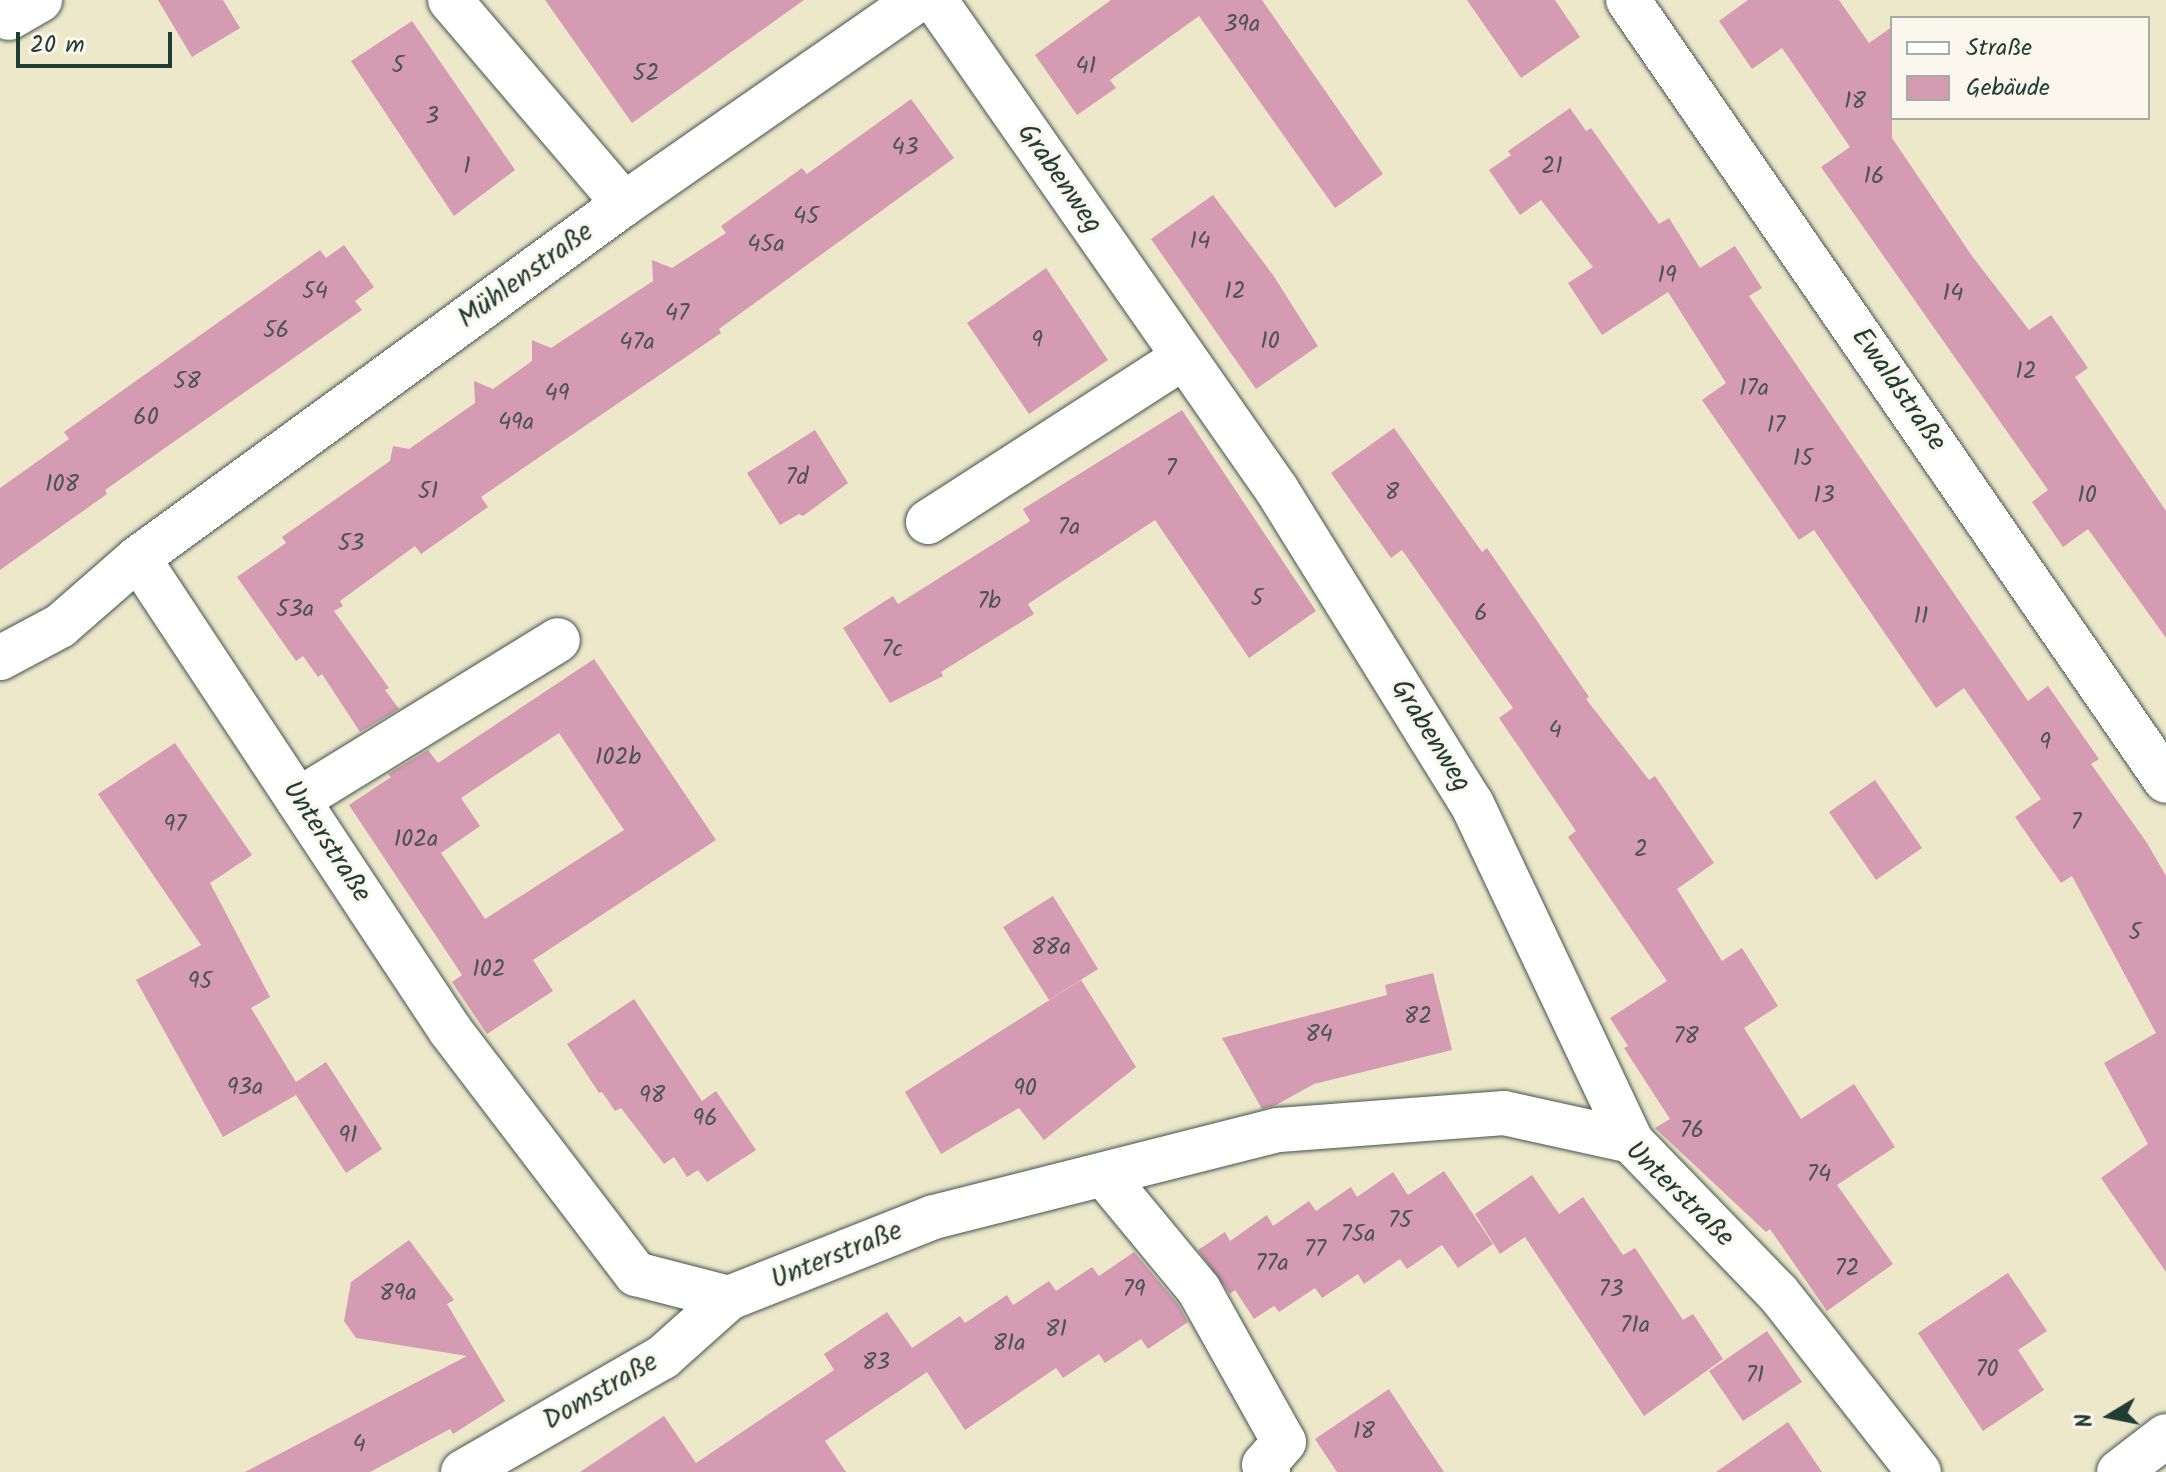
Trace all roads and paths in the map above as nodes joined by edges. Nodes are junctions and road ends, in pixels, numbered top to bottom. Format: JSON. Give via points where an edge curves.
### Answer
{"nodes":[{"id":1,"x":450,"y":0,"type":"edge"},
{"id":2,"x":918,"y":0,"type":"edge"},
{"id":3,"x":935,"y":0,"type":"edge"},
{"id":4,"x":1628,"y":0,"type":"edge"},
{"id":5,"x":624,"y":204,"type":"junction"},
{"id":6,"x":1182,"y":358,"type":"junction"},
{"id":7,"x":928,"y":522,"type":"dead end"},
{"id":8,"x":138,"y":558,"type":"junction"},
{"id":9,"x":558,"y":640,"type":"dead end"},
{"id":10,"x":0,"y":658,"type":"edge"},
{"id":11,"x":2166,"y":781,"type":"edge"},
{"id":12,"x":298,"y":800,"type":"junction"},
{"id":13,"x":1631,"y":1141,"type":"junction"},
{"id":14,"x":1104,"y":1175,"type":"junction"},
{"id":15,"x":729,"y":1298,"type":"junction"},
{"id":16,"x":2166,"y":1436,"type":"edge"},
{"id":17,"x":463,"y":1472,"type":"edge"},
{"id":18,"x":1268,"y":1472,"type":"edge"},
{"id":19,"x":1919,"y":1472,"type":"edge"},
{"id":20,"x":2119,"y":1472,"type":"edge"}],
"edges":[{"from":1,"to":5,"type":"street"},
{"from":2,"to":5,"type":"street","name":"Mühlenstraße"},
{"from":3,"to":6,"type":"street","name":"Grabenweg"},
{"from":4,"to":11,"type":"street","name":"Ewaldstraße"},
{"from":5,"to":8,"type":"street","name":"Mühlenstraße"},
{"from":6,"to":7,"type":"street"},
{"from":6,"to":13,"type":"street","name":"Grabenweg","via":[[1277,490],[1472,804]]},
{"from":8,"to":10,"type":"street","via":[[60,626]]},
{"from":8,"to":12,"type":"street","name":"Unterstraße"},
{"from":9,"to":12,"type":"street"},
{"from":12,"to":15,"type":"street","name":"Unterstraße","via":[[450,1030],[636,1274]]},
{"from":13,"to":14,"type":"street","name":"Unterstraße","via":[[1504,1113],[1279,1130]]},
{"from":13,"to":19,"type":"street","name":"Unterstraße","via":[[1778,1293]]},
{"from":14,"to":15,"type":"street","name":"Unterstraße","via":[[934,1217]]},
{"from":14,"to":18,"type":"street","via":[[1199,1290],[1284,1442],[1264,1465]]},
{"from":15,"to":17,"type":"street","name":"Domstraße","via":[[663,1357]]},
{"from":16,"to":20,"type":"street"}]}
